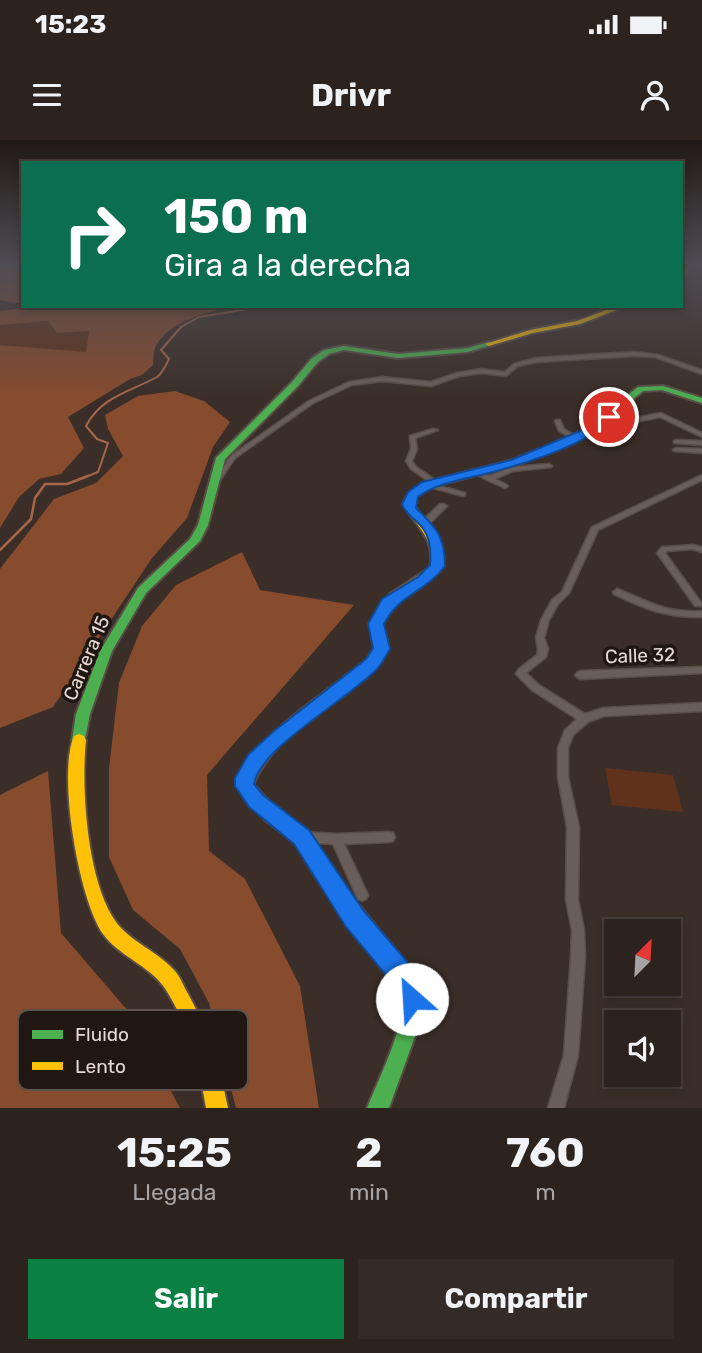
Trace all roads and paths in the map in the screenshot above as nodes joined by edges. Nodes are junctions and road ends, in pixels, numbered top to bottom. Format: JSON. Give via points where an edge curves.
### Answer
{"nodes":[{"id":1,"x":615,"y":309,"type":"edge"},
{"id":2,"x":702,"y":372,"type":"edge"},
{"id":3,"x":702,"y":401,"type":"edge"},
{"id":4,"x":558,"y":421,"type":"dead end"},
{"id":5,"x":595,"y":428,"type":"junction"},
{"id":6,"x":435,"y":430,"type":"dead end"},
{"id":7,"x":702,"y":435,"type":"edge"},
{"id":8,"x":575,"y":438,"type":"junction"},
{"id":9,"x":702,"y":443,"type":"edge"},
{"id":10,"x":702,"y":451,"type":"edge"},
{"id":11,"x":549,"y":466,"type":"dead end"},
{"id":12,"x":474,"y":471,"type":"junction"},
{"id":13,"x":702,"y":477,"type":"edge"},
{"id":14,"x":489,"y":479,"type":"junction"},
{"id":15,"x":431,"y":484,"type":"junction"},
{"id":16,"x":505,"y":486,"type":"dead end"},
{"id":17,"x":211,"y":489,"type":"junction"},
{"id":18,"x":463,"y":494,"type":"dead end"},
{"id":19,"x":443,"y":506,"type":"dead end"},
{"id":20,"x":425,"y":523,"type":"junction"},
{"id":21,"x":662,"y":550,"type":"joint"},
{"id":22,"x":701,"y":550,"type":"edge"},
{"id":23,"x":617,"y":592,"type":"dead end"},
{"id":24,"x":700,"y":609,"type":"edge"},
{"id":25,"x":702,"y":670,"type":"edge"},
{"id":26,"x":580,"y":676,"type":"dead end"},
{"id":27,"x":702,"y":706,"type":"edge"},
{"id":28,"x":584,"y":719,"type":"junction"},
{"id":29,"x":302,"y":837,"type":"junction"},
{"id":30,"x":389,"y":837,"type":"dead end"},
{"id":31,"x":337,"y":839,"type":"junction"},
{"id":32,"x":362,"y":895,"type":"dead end"},
{"id":33,"x":188,"y":1010,"type":"edge"},
{"id":34,"x":214,"y":1090,"type":"edge"},
{"id":35,"x":217,"y":1108,"type":"edge"},
{"id":36,"x":377,"y":1108,"type":"edge"},
{"id":37,"x":556,"y":1108,"type":"edge"}],
"edges":[{"from":1,"to":17,"type":"main road","name":"Carrera 15","via":[[578,323],[468,349],[398,356],[344,348],[327,352],[230,446]]},
{"from":2,"to":17,"type":"street","via":[[656,356],[622,354],[536,360],[516,365],[506,374],[459,374],[431,384],[382,379],[351,383],[311,402],[233,457]]},
{"from":3,"to":5,"type":"main road","via":[[663,388],[641,389]]},
{"from":4,"to":8,"type":"street","via":[[561,430]]},
{"from":5,"to":7,"type":"street","via":[[661,415]]},
{"from":5,"to":8,"type":"main road"},
{"from":6,"to":15,"type":"street","via":[[412,437],[409,461]]},
{"from":8,"to":12,"type":"main road","via":[[516,462]]},
{"from":9,"to":10,"type":"street","via":[[676,446]]},
{"from":11,"to":14,"type":"street","via":[[512,469]]},
{"from":12,"to":14,"type":"street"},
{"from":12,"to":15,"type":"main road"},
{"from":13,"to":28,"type":"street","via":[[595,530],[565,593],[548,613],[540,638],[541,657],[521,674]]},
{"from":14,"to":16,"type":"street"},
{"from":15,"to":18,"type":"street"},
{"from":15,"to":20,"type":"main road","via":[[412,495],[408,504]]},
{"from":17,"to":33,"type":"main road","name":"Carrera 15","via":[[195,541],[142,591],[106,651],[83,714],[75,761],[80,829],[99,911],[110,929],[167,976]]},
{"from":19,"to":20,"type":"street"},
{"from":20,"to":29,"type":"main road","via":[[438,551],[437,566],[387,603],[376,624],[382,649],[372,663],[281,736],[245,778],[244,786],[256,801]]},
{"from":21,"to":22,"type":"street"},
{"from":21,"to":24,"type":"street"},
{"from":23,"to":24,"type":"street","via":[[650,609],[684,615]]},
{"from":25,"to":26,"type":"street","name":"Calle 32"},
{"from":27,"to":28,"type":"street","via":[[603,712]]},
{"from":28,"to":37,"type":"street","via":[[569,733],[563,748],[563,777],[573,827],[572,900],[578,957],[571,1055]]},
{"from":29,"to":31,"type":"street"},
{"from":29,"to":36,"type":"main road","via":[[347,908],[400,971],[410,990],[408,1028]]},
{"from":30,"to":31,"type":"street"},
{"from":31,"to":32,"type":"street"},
{"from":34,"to":35,"type":"main road","name":"Carrera 15"}]}
